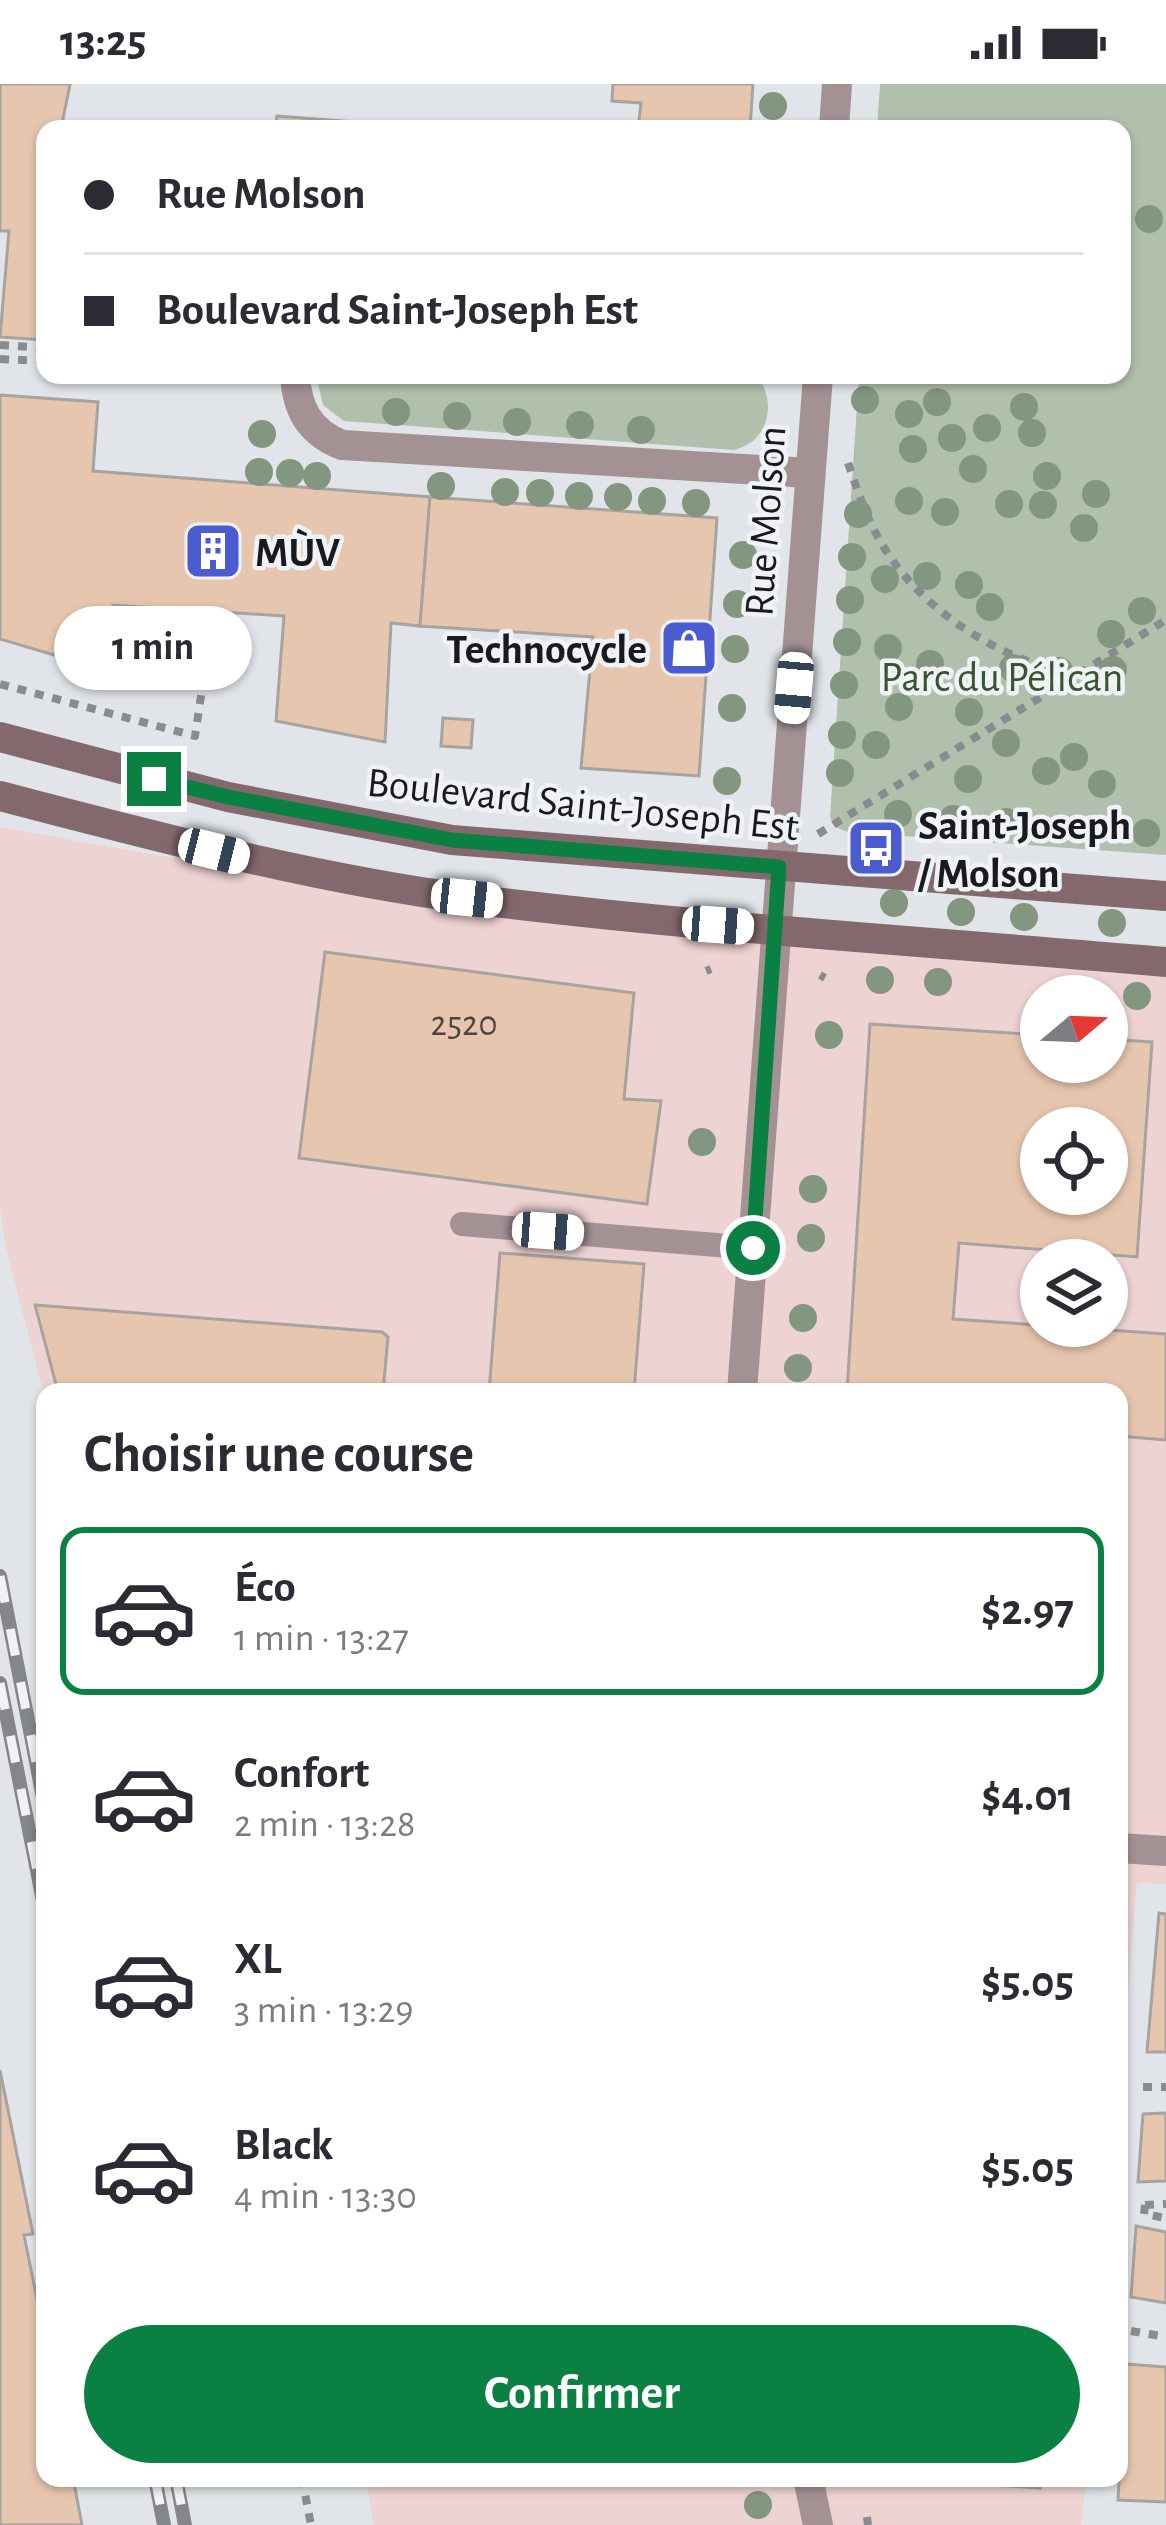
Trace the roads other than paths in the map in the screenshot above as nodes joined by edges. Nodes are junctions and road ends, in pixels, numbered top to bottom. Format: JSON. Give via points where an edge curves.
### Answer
{"nodes":[{"id":1,"x":837,"y":84,"type":"edge"},
{"id":2,"x":835,"y":120,"type":"edge"},
{"id":3,"x":286,"y":384,"type":"edge"},
{"id":4,"x":817,"y":384,"type":"edge"},
{"id":5,"x":811,"y":472,"type":"junction"},
{"id":6,"x":0,"y":737,"type":"edge"},
{"id":7,"x":0,"y":796,"type":"edge"},
{"id":8,"x":779,"y":867,"type":"junction"},
{"id":9,"x":1166,"y":896,"type":"edge"},
{"id":10,"x":777,"y":928,"type":"junction"},
{"id":11,"x":1166,"y":962,"type":"edge"},
{"id":12,"x":462,"y":1224,"type":"dead end"},
{"id":13,"x":753,"y":1248,"type":"junction"},
{"id":14,"x":743,"y":1383,"type":"edge"},
{"id":15,"x":1128,"y":1849,"type":"edge"},
{"id":16,"x":1166,"y":1851,"type":"edge"},
{"id":17,"x":810,"y":2487,"type":"edge"},
{"id":18,"x":818,"y":2525,"type":"edge"}],
"edges":[{"from":1,"to":2,"type":"street"},
{"from":3,"to":5,"type":"street","via":[[318,432],[342,445]]},
{"from":4,"to":5,"type":"street","name":"Rue Molson"},
{"from":5,"to":8,"type":"street","name":"Rue Molson"},
{"from":6,"to":8,"type":"main road","name":"Boulevard Saint-Joseph Est","via":[[228,797],[452,840]]},
{"from":7,"to":10,"type":"main road","via":[[258,862],[420,890]]},
{"from":8,"to":9,"type":"main road","name":"Boulevard Saint-Joseph Est"},
{"from":8,"to":10,"type":"street","name":"Rue Molson"},
{"from":10,"to":11,"type":"main road"},
{"from":10,"to":13,"type":"street","name":"Rue Molson"},
{"from":12,"to":13,"type":"lane"},
{"from":13,"to":14,"type":"street","name":"Rue Molson"},
{"from":15,"to":16,"type":"street"},
{"from":17,"to":18,"type":"street"}]}
